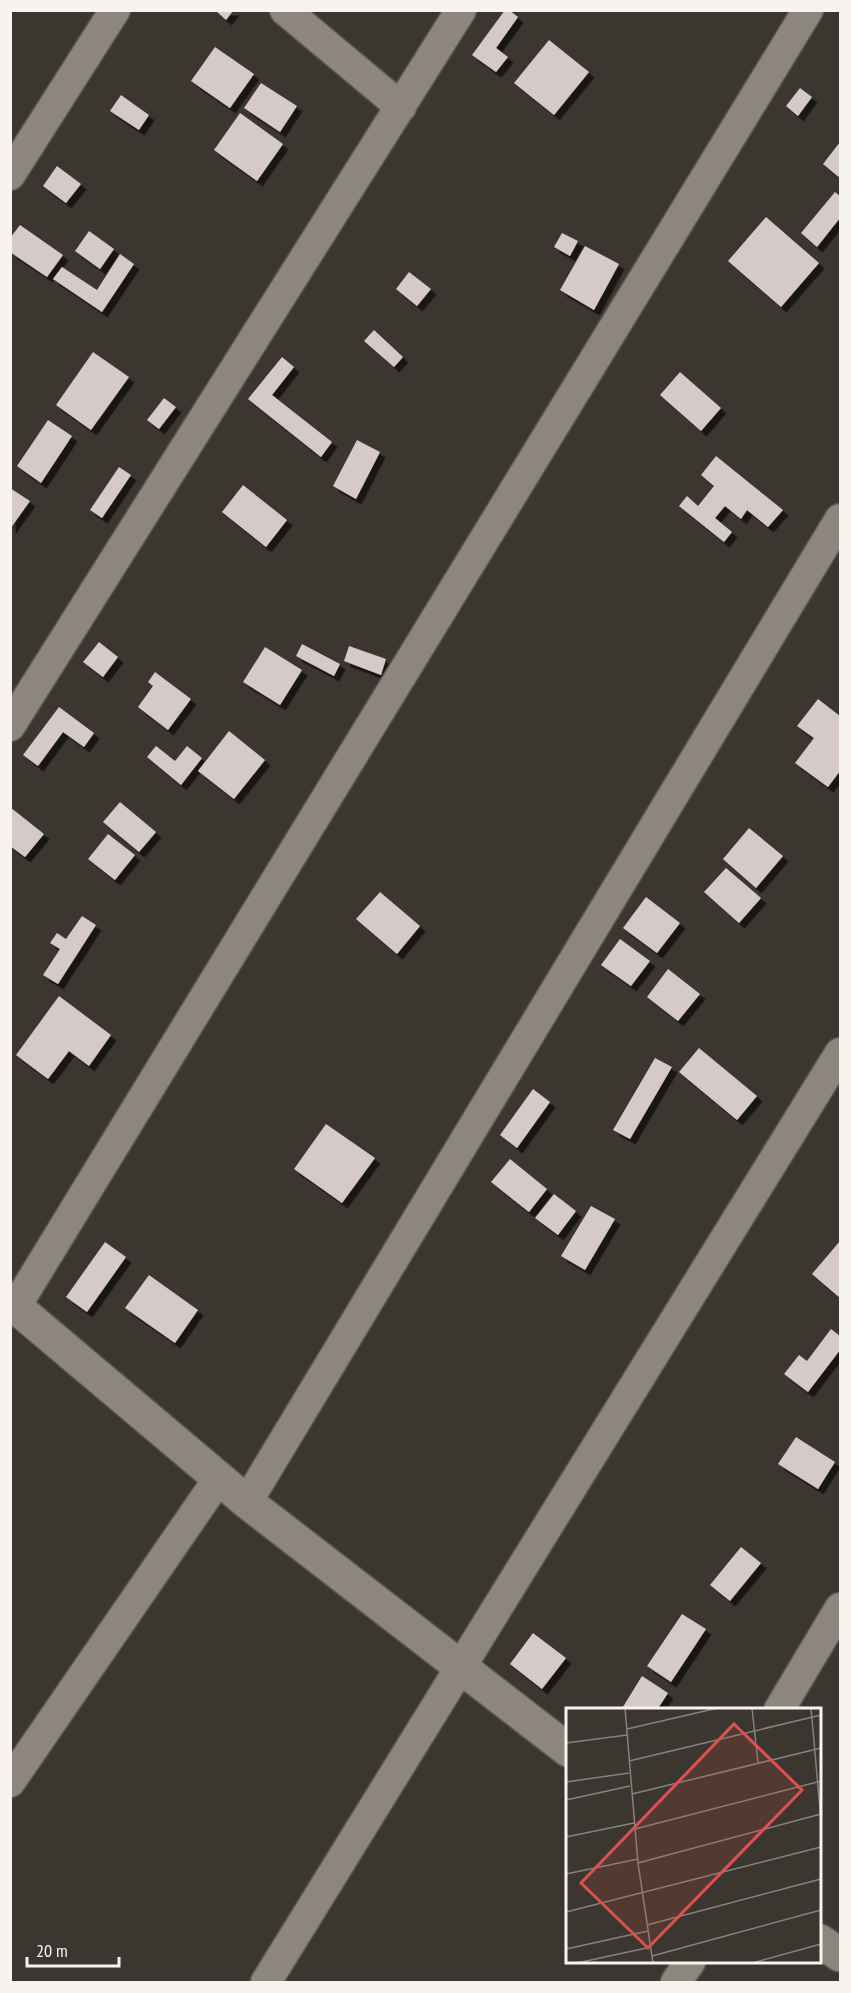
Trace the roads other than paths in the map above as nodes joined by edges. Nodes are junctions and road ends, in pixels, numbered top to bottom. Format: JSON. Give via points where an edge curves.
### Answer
{"nodes":[{"id":1,"x":115,"y":10,"type":"edge"},
{"id":2,"x":285,"y":10,"type":"edge"},
{"id":3,"x":461,"y":10,"type":"edge"},
{"id":4,"x":808,"y":10,"type":"edge"},
{"id":5,"x":401,"y":107,"type":"junction"},
{"id":6,"x":10,"y":175,"type":"edge"},
{"id":7,"x":840,"y":519,"type":"edge"},
{"id":8,"x":10,"y":726,"type":"edge"},
{"id":9,"x":840,"y":1053,"type":"edge"},
{"id":10,"x":13,"y":1304,"type":"edge"},
{"id":11,"x":219,"y":1478,"type":"junction"},
{"id":12,"x":247,"y":1502,"type":"junction"},
{"id":13,"x":840,"y":1608,"type":"edge"},
{"id":14,"x":461,"y":1668,"type":"junction"},
{"id":15,"x":780,"y":1708,"type":"edge"},
{"id":16,"x":566,"y":1749,"type":"edge"},
{"id":17,"x":10,"y":1782,"type":"edge"},
{"id":18,"x":821,"y":1942,"type":"edge"},
{"id":19,"x":840,"y":1955,"type":"edge"},
{"id":20,"x":689,"y":1963,"type":"edge"},
{"id":21,"x":266,"y":1983,"type":"edge"},
{"id":22,"x":676,"y":1983,"type":"edge"}],
"edges":[{"from":1,"to":6,"type":"street"},
{"from":2,"to":5,"type":"street"},
{"from":3,"to":5,"type":"street"},
{"from":4,"to":10,"type":"street"},
{"from":5,"to":8,"type":"street"},
{"from":7,"to":12,"type":"street"},
{"from":9,"to":14,"type":"street"},
{"from":10,"to":11,"type":"main road"},
{"from":11,"to":12,"type":"main road"},
{"from":11,"to":17,"type":"street"},
{"from":12,"to":14,"type":"main road"},
{"from":13,"to":15,"type":"street"},
{"from":14,"to":16,"type":"main road"},
{"from":14,"to":21,"type":"street"},
{"from":18,"to":19,"type":"main road"},
{"from":20,"to":22,"type":"street"}]}
